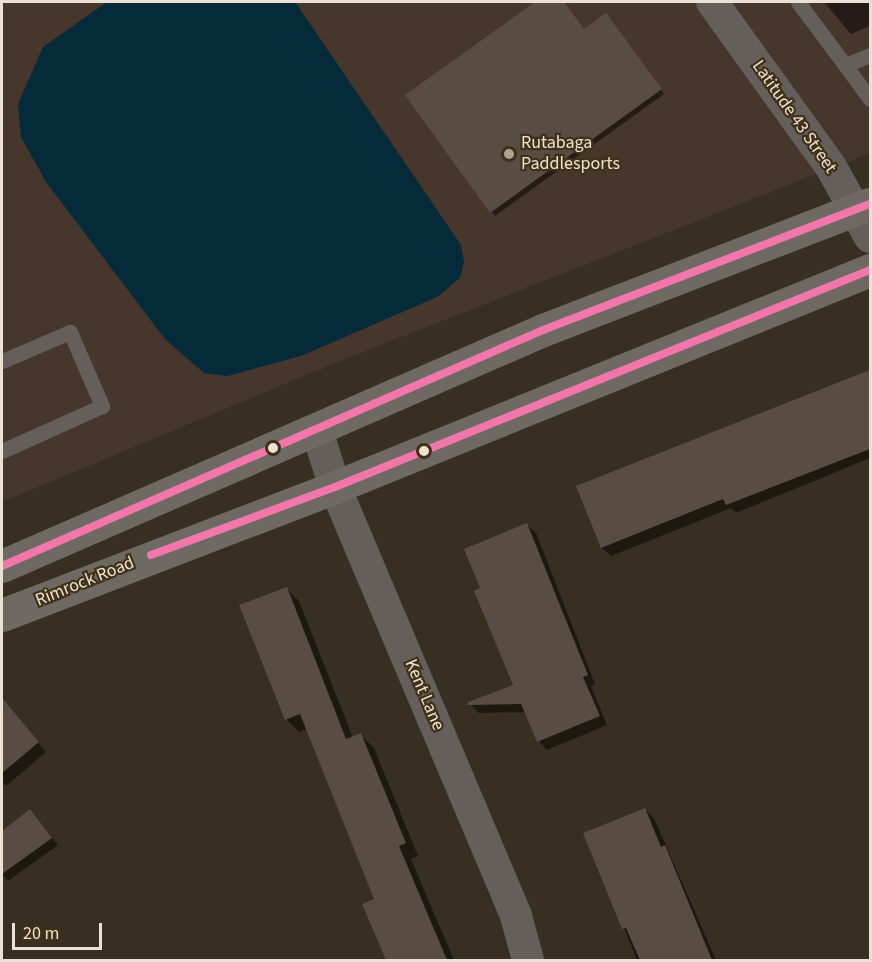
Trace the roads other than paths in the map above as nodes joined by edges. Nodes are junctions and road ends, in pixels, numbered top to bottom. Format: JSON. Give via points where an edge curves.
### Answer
{"nodes":[{"id":1,"x":712,"y":2,"type":"edge"},
{"id":2,"x":798,"y":2,"type":"edge"},
{"id":3,"x":870,"y":55,"type":"edge"},
{"id":4,"x":845,"y":65,"type":"junction"},
{"id":5,"x":870,"y":99,"type":"edge"},
{"id":6,"x":866,"y":217,"type":"edge"},
{"id":7,"x":870,"y":270,"type":"edge"},
{"id":8,"x":2,"y":361,"type":"edge"},
{"id":9,"x":317,"y":431,"type":"junction"},
{"id":10,"x":2,"y":451,"type":"edge"},
{"id":11,"x":335,"y":487,"type":"junction"},
{"id":12,"x":2,"y":566,"type":"edge"},
{"id":13,"x":2,"y":615,"type":"edge"},
{"id":14,"x":528,"y":960,"type":"edge"}],
"edges":[{"from":1,"to":6,"type":"street","name":"Latitude 43 Street"},
{"from":2,"to":4,"type":"lane"},
{"from":3,"to":4,"type":"lane"},
{"from":4,"to":5,"type":"lane"},
{"from":6,"to":9,"type":"main road","via":[[543,330]]},
{"from":7,"to":11,"type":"main road","name":"Rimrock Road"},
{"from":8,"to":10,"type":"lane","via":[[70,332],[102,406]]},
{"from":9,"to":11,"type":"street","name":"Kent Lane"},
{"from":9,"to":12,"type":"main road"},
{"from":11,"to":13,"type":"main road","name":"Rimrock Road"},
{"from":11,"to":14,"type":"street","name":"Kent Lane","via":[[516,916]]}]}
